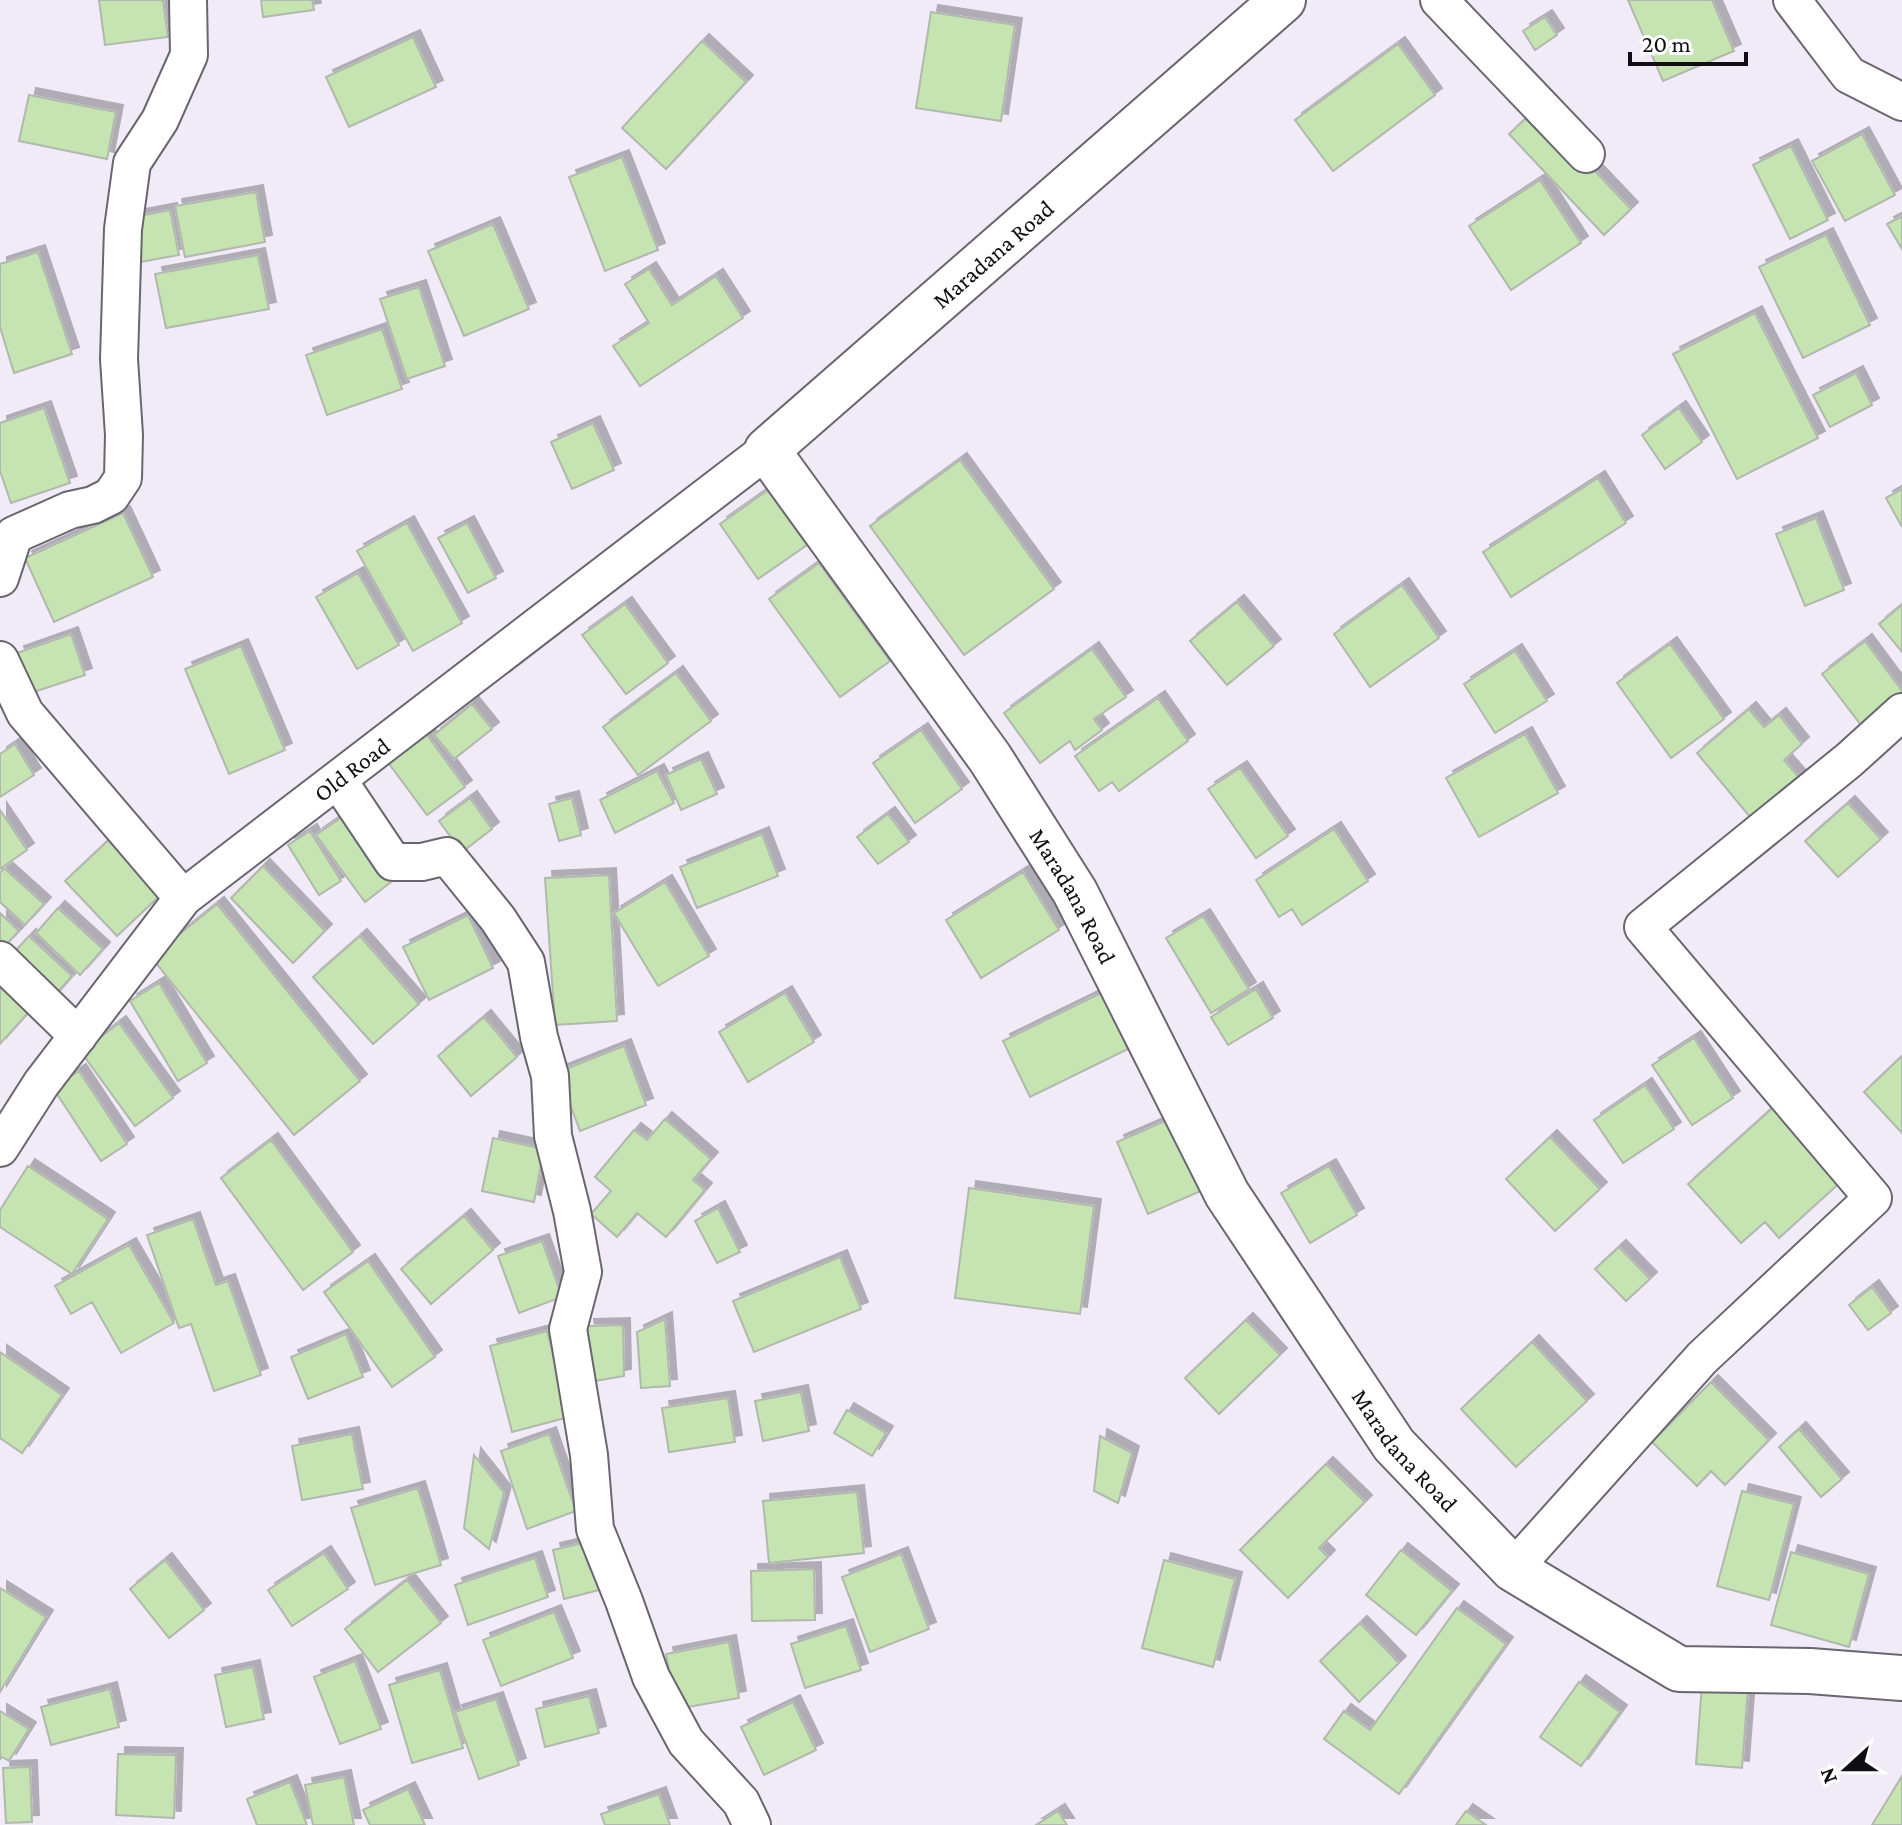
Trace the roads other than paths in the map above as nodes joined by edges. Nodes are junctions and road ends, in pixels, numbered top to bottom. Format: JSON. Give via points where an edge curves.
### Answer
{"nodes":[{"id":1,"x":188,"y":0,"type":"edge"},
{"id":2,"x":1283,"y":0,"type":"edge"},
{"id":3,"x":1439,"y":0,"type":"edge"},
{"id":4,"x":1792,"y":0,"type":"edge"},
{"id":5,"x":1902,"y":102,"type":"edge"},
{"id":6,"x":1586,"y":154,"type":"dead end"},
{"id":7,"x":767,"y":450,"type":"junction"},
{"id":8,"x":0,"y":578,"type":"edge"},
{"id":9,"x":0,"y":660,"type":"edge"},
{"id":10,"x":1902,"y":712,"type":"edge"},
{"id":11,"x":338,"y":780,"type":"junction"},
{"id":12,"x":183,"y":898,"type":"junction"},
{"id":13,"x":0,"y":960,"type":"edge"},
{"id":14,"x":78,"y":1036,"type":"junction"},
{"id":15,"x":0,"y":1148,"type":"edge"},
{"id":16,"x":1513,"y":1569,"type":"junction"},
{"id":17,"x":1902,"y":1678,"type":"edge"},
{"id":18,"x":752,"y":1825,"type":"edge"}],
"edges":[{"from":1,"to":8,"type":"street","via":[[189,55],[160,120],[132,163],[123,229],[123,478],[111,496],[14,535]]},
{"from":2,"to":7,"type":"street","name":"Maradana Road"},
{"from":3,"to":6,"type":"street"},
{"from":4,"to":5,"type":"street","via":[[1849,75]]},
{"from":7,"to":11,"type":"street","name":"Old Road"},
{"from":7,"to":16,"type":"street","name":"Maradana Road","via":[[990,758],[1067,878],[1227,1194],[1394,1445]]},
{"from":9,"to":12,"type":"street","via":[[25,713]]},
{"from":10,"to":16,"type":"street","via":[[1643,927],[1873,1198],[1702,1358]]},
{"from":11,"to":12,"type":"street","name":"Old Road"},
{"from":11,"to":18,"type":"street","via":[[393,862],[447,856],[526,962],[550,1076],[553,1136],[583,1272],[568,1329],[595,1529],[651,1677],[686,1742],[741,1802]]},
{"from":12,"to":14,"type":"street","name":"Old Road"},
{"from":13,"to":14,"type":"street"},
{"from":14,"to":15,"type":"street","name":"Old Road"},
{"from":16,"to":17,"type":"street","name":"Maradana Road","via":[[1679,1669]]}]}
